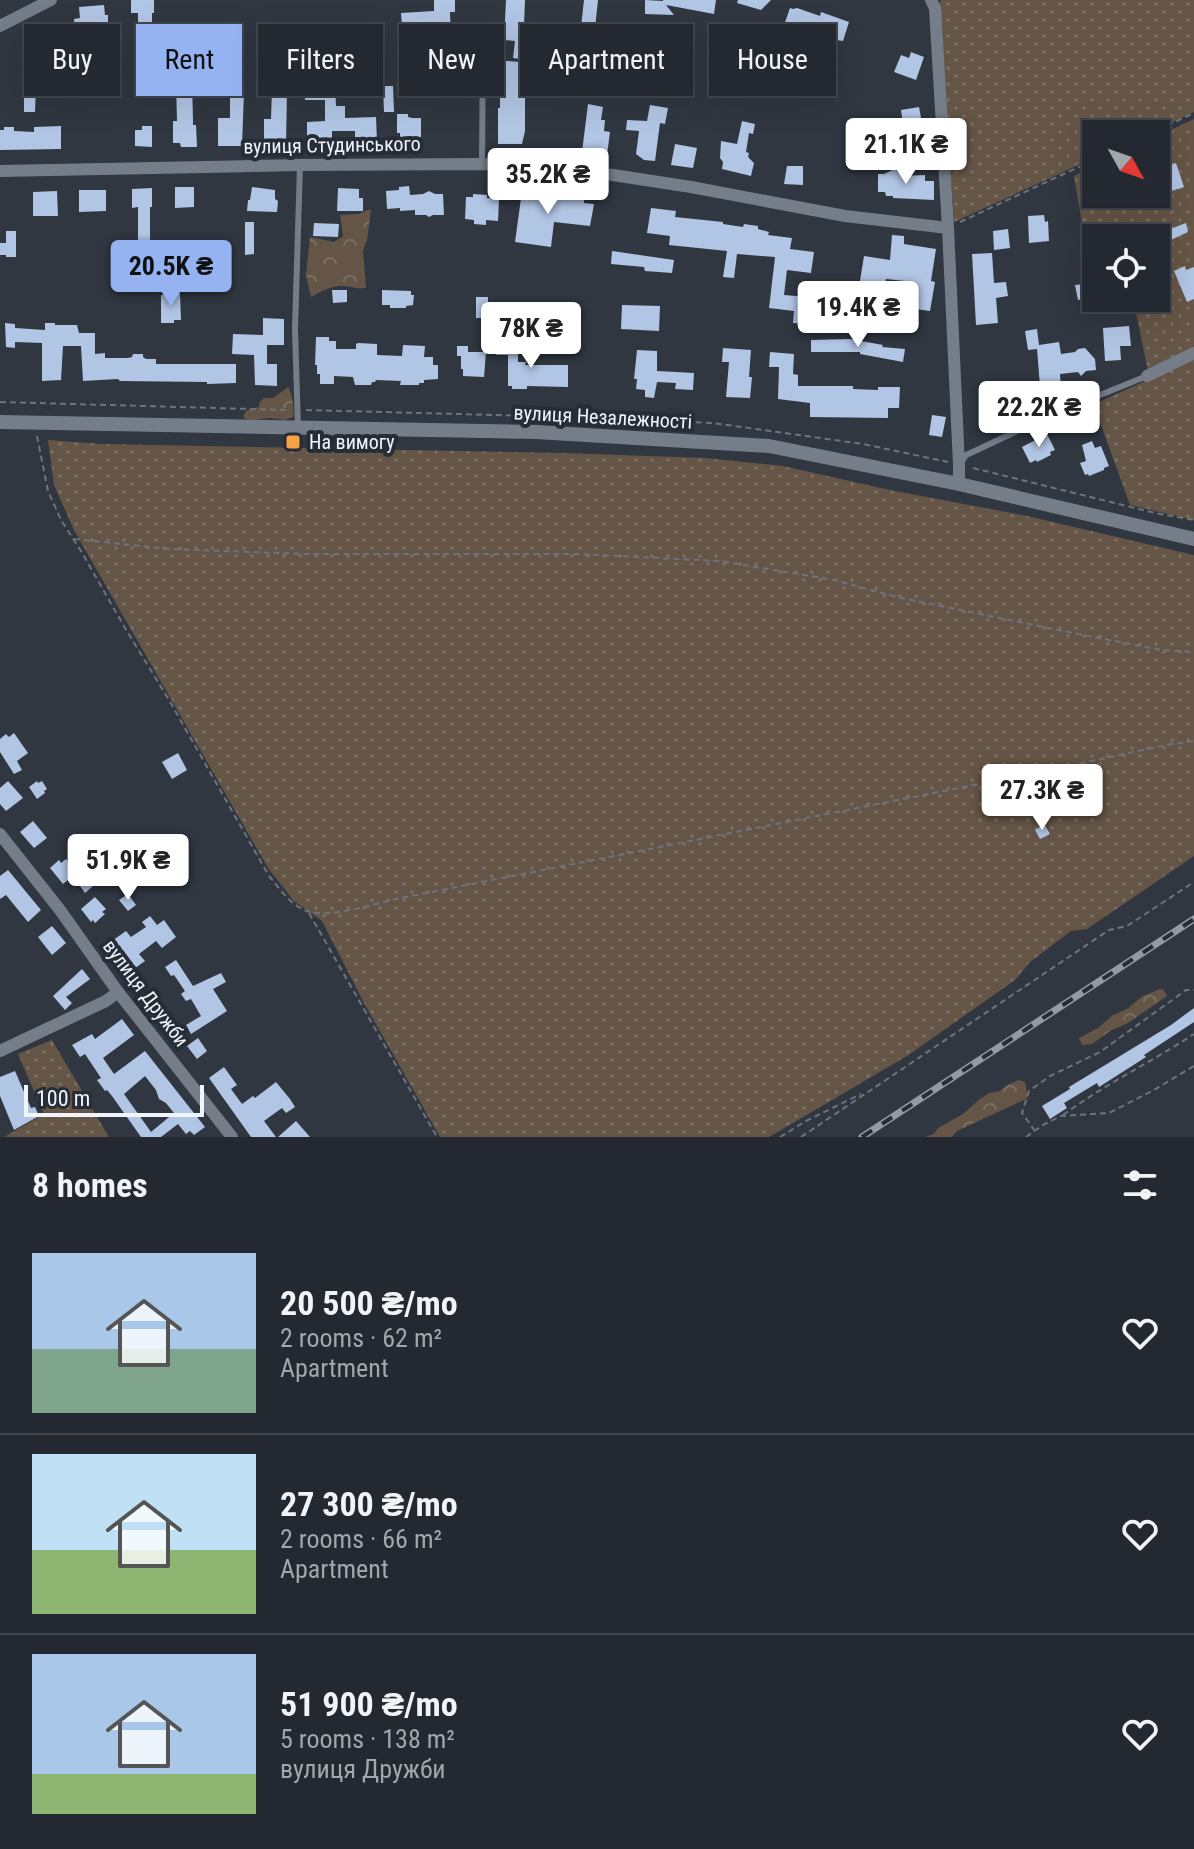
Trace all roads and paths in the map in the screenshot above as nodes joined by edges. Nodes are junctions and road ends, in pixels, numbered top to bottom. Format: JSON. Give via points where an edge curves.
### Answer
{"nodes":[{"id":1,"x":51,"y":0,"type":"edge"},
{"id":2,"x":931,"y":0,"type":"edge"},
{"id":3,"x":0,"y":26,"type":"edge"},
{"id":4,"x":483,"y":96,"type":"edge"},
{"id":5,"x":1194,"y":113,"type":"edge"},
{"id":6,"x":1170,"y":124,"type":"edge"},
{"id":7,"x":482,"y":164,"type":"junction"},
{"id":8,"x":300,"y":165,"type":"junction"},
{"id":9,"x":1082,"y":166,"type":"edge"},
{"id":10,"x":0,"y":171,"type":"edge"},
{"id":11,"x":948,"y":228,"type":"junction"},
{"id":12,"x":1194,"y":353,"type":"edge"},
{"id":13,"x":1147,"y":376,"type":"joint"},
{"id":14,"x":0,"y":422,"type":"edge"},
{"id":15,"x":38,"y":423,"type":"junction"},
{"id":16,"x":298,"y":428,"type":"junction"},
{"id":17,"x":959,"y":465,"type":"junction"},
{"id":18,"x":959,"y":484,"type":"junction"},
{"id":19,"x":1194,"y":520,"type":"edge"},
{"id":20,"x":73,"y":538,"type":"junction"},
{"id":21,"x":1194,"y":539,"type":"edge"},
{"id":22,"x":1194,"y":652,"type":"edge"},
{"id":23,"x":1194,"y":741,"type":"edge"},
{"id":24,"x":0,"y":834,"type":"edge"},
{"id":25,"x":1194,"y":882,"type":"edge"},
{"id":26,"x":308,"y":912,"type":"junction"},
{"id":27,"x":1194,"y":990,"type":"edge"},
{"id":28,"x":118,"y":992,"type":"junction"},
{"id":29,"x":1194,"y":1034,"type":"edge"},
{"id":30,"x":0,"y":1051,"type":"edge"},
{"id":31,"x":1194,"y":1066,"type":"edge"},
{"id":32,"x":869,"y":1090,"type":"junction"},
{"id":33,"x":1061,"y":1116,"type":"junction"},
{"id":34,"x":1035,"y":1131,"type":"junction"},
{"id":35,"x":232,"y":1137,"type":"edge"},
{"id":36,"x":437,"y":1137,"type":"edge"},
{"id":37,"x":780,"y":1137,"type":"edge"},
{"id":38,"x":801,"y":1137,"type":"edge"},
{"id":39,"x":1026,"y":1137,"type":"edge"}],
"edges":[{"from":1,"to":3,"type":"street"},
{"from":2,"to":11,"type":"street"},
{"from":4,"to":7,"type":"lane"},
{"from":5,"to":6,"type":"path"},
{"from":7,"to":8,"type":"street","name":"вулиця Студинського"},
{"from":7,"to":11,"type":"street","name":"вулиця Студинського","via":[[613,175],[845,216]]},
{"from":8,"to":10,"type":"street","name":"вулиця Студинського"},
{"from":8,"to":16,"type":"lane"},
{"from":9,"to":11,"type":"path"},
{"from":11,"to":17,"type":"street"},
{"from":12,"to":13,"type":"street"},
{"from":13,"to":17,"type":"lane","via":[[966,455]]},
{"from":14,"to":15,"type":"street","name":"вулиця Незалежності"},
{"from":15,"to":16,"type":"street","name":"вулиця Незалежності"},
{"from":15,"to":20,"type":"path","via":[[48,491]]},
{"from":16,"to":18,"type":"street","name":"вулиця Незалежності","via":[[536,432],[769,446]]},
{"from":17,"to":18,"type":"street"},
{"from":17,"to":19,"type":"path"},
{"from":18,"to":21,"type":"street","name":"вулиця Незалежності"},
{"from":20,"to":22,"type":"path","via":[[170,549],[307,554],[580,554],[720,561],[1161,650]]},
{"from":20,"to":26,"type":"path","via":[[269,876]]},
{"from":23,"to":26,"type":"path","via":[[342,912]]},
{"from":24,"to":28,"type":"street","name":"вулиця Дружби"},
{"from":25,"to":32,"type":"path","via":[[1127,926],[1109,930]]},
{"from":26,"to":36,"type":"path"},
{"from":27,"to":34,"type":"path","via":[[1186,990],[1100,1052],[1029,1091],[1022,1113]]},
{"from":28,"to":30,"type":"street"},
{"from":28,"to":35,"type":"street","name":"вулиця Дружби"},
{"from":29,"to":33,"type":"path"},
{"from":31,"to":33,"type":"path","via":[[1109,1113]]},
{"from":32,"to":37,"type":"path"},
{"from":32,"to":38,"type":"path"},
{"from":33,"to":34,"type":"path"},
{"from":34,"to":39,"type":"path"}]}
